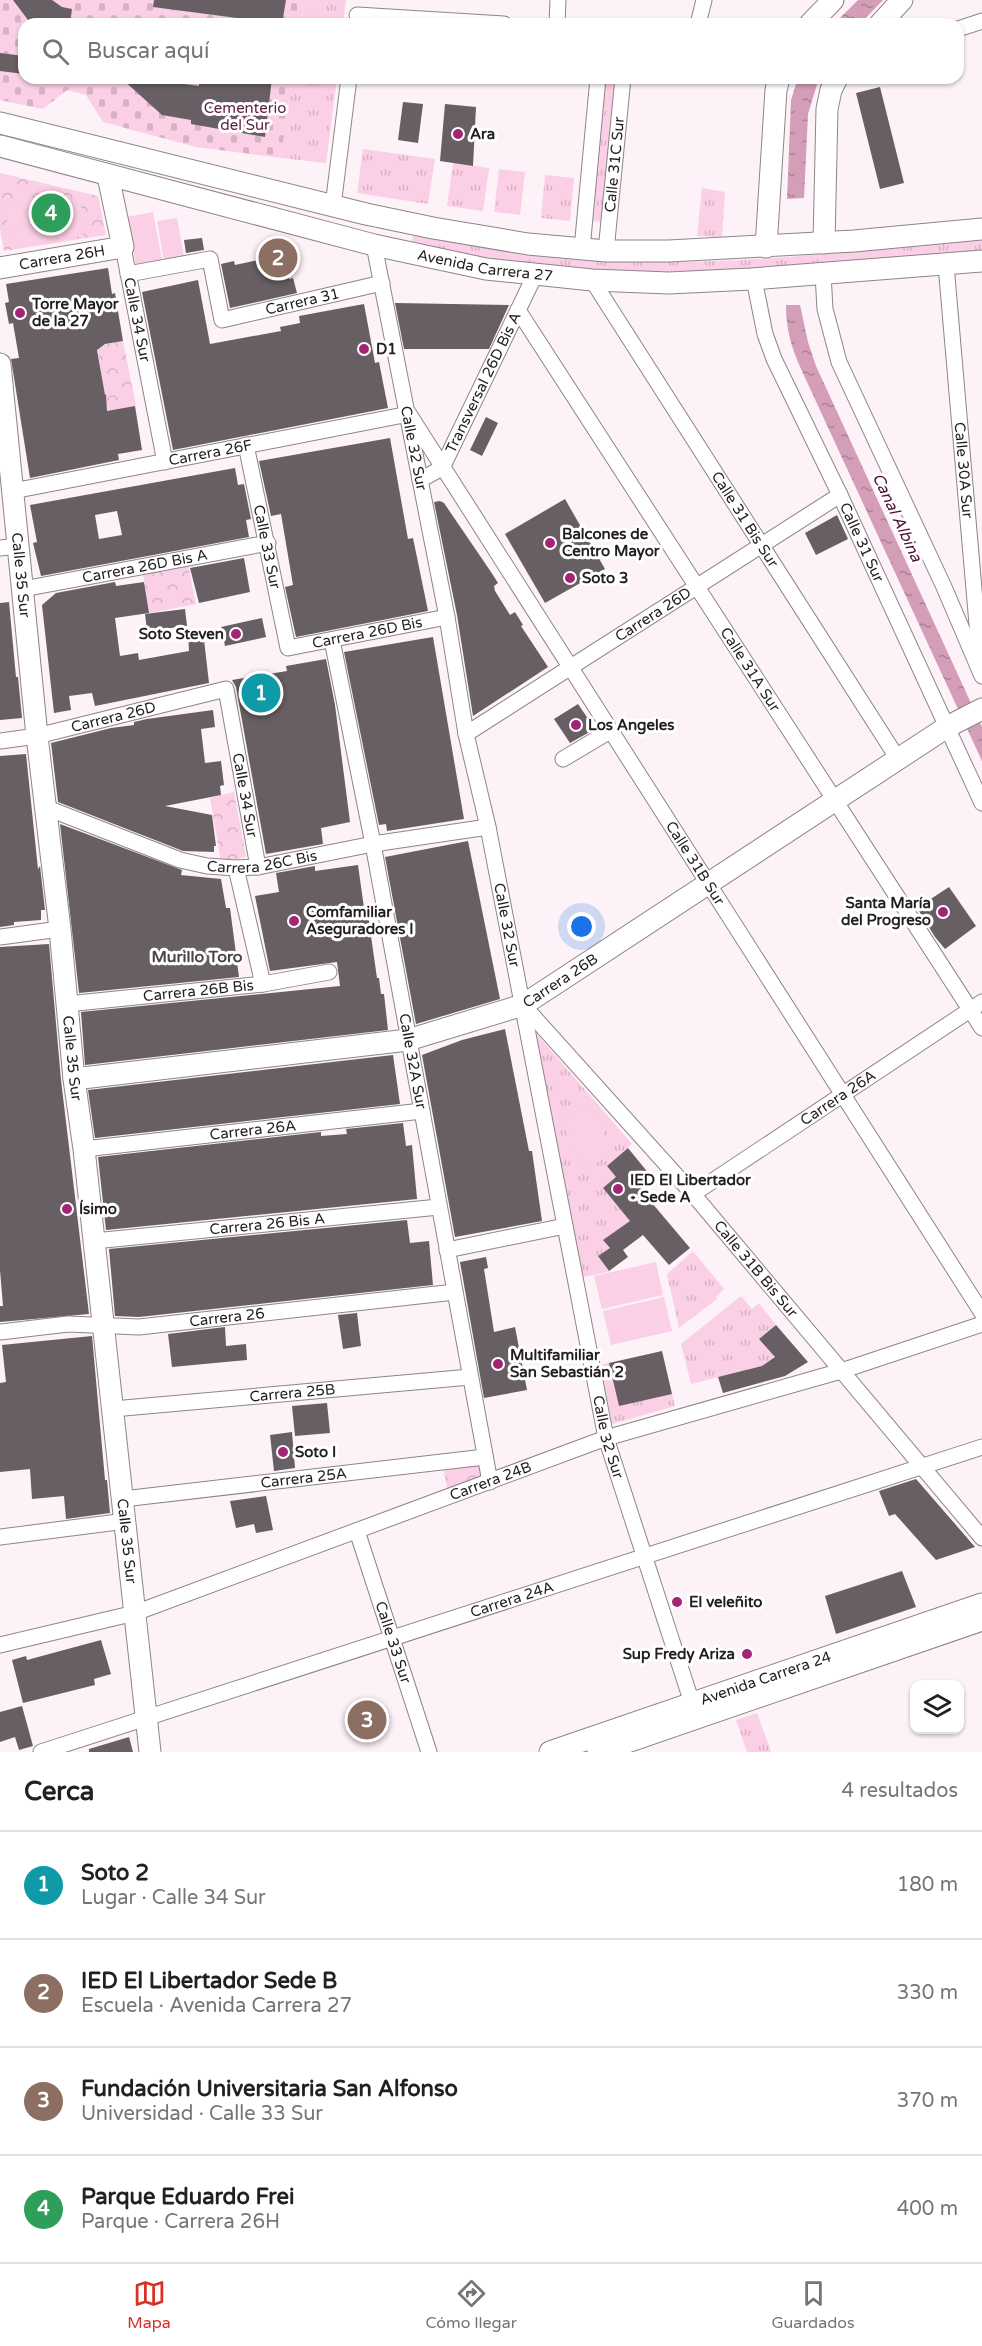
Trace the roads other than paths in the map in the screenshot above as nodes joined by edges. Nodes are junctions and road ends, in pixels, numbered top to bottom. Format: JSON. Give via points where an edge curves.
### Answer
{"nodes":[{"id":1,"x":558,"y":0,"type":"edge"},
{"id":2,"x":704,"y":0,"type":"edge"},
{"id":3,"x":833,"y":0,"type":"edge"},
{"id":4,"x":902,"y":0,"type":"edge"},
{"id":5,"x":358,"y":13,"type":"edge"},
{"id":6,"x":424,"y":18,"type":"edge"},
{"id":7,"x":557,"y":18,"type":"edge"},
{"id":8,"x":700,"y":18,"type":"edge"},
{"id":9,"x":816,"y":18,"type":"edge"},
{"id":10,"x":886,"y":18,"type":"edge"},
{"id":11,"x":982,"y":21,"type":"edge"},
{"id":12,"x":964,"y":26,"type":"edge"},
{"id":13,"x":348,"y":84,"type":"edge"},
{"id":14,"x":597,"y":84,"type":"edge"},
{"id":15,"x":622,"y":84,"type":"edge"},
{"id":16,"x":777,"y":84,"type":"edge"},
{"id":17,"x":834,"y":84,"type":"edge"},
{"id":18,"x":0,"y":123,"type":"edge"},
{"id":19,"x":0,"y":146,"type":"edge"},
{"id":20,"x":108,"y":176,"type":"junction"},
{"id":21,"x":333,"y":206,"type":"junction"},
{"id":22,"x":982,"y":229,"type":"edge"},
{"id":23,"x":824,"y":243,"type":"junction"},
{"id":24,"x":374,"y":245,"type":"junction"},
{"id":25,"x":123,"y":247,"type":"junction"},
{"id":26,"x":766,"y":247,"type":"junction"},
{"id":27,"x":582,"y":249,"type":"junction"},
{"id":28,"x":606,"y":251,"type":"junction"},
{"id":29,"x":982,"y":261,"type":"edge"},
{"id":30,"x":946,"y":265,"type":"junction"},
{"id":31,"x":0,"y":268,"type":"edge"},
{"id":32,"x":128,"y":274,"type":"junction"},
{"id":33,"x":535,"y":274,"type":"junction"},
{"id":34,"x":823,"y":274,"type":"junction"},
{"id":35,"x":754,"y":279,"type":"junction"},
{"id":36,"x":592,"y":280,"type":"junction"},
{"id":37,"x":382,"y":283,"type":"junction"},
{"id":38,"x":518,"y":310,"type":"junction"},
{"id":39,"x":0,"y":364,"type":"edge"},
{"id":40,"x":409,"y":414,"type":"junction"},
{"id":41,"x":246,"y":445,"type":"junction"},
{"id":42,"x":165,"y":462,"type":"junction"},
{"id":43,"x":442,"y":468,"type":"junction"},
{"id":44,"x":420,"y":480,"type":"junction"},
{"id":45,"x":13,"y":491,"type":"junction"},
{"id":46,"x":840,"y":495,"type":"junction"},
{"id":47,"x":268,"y":543,"type":"junction"},
{"id":48,"x":762,"y":544,"type":"junction"},
{"id":49,"x":10,"y":547,"type":"edge"},
{"id":50,"x":697,"y":586,"type":"junction"},
{"id":51,"x":23,"y":590,"type":"junction"},
{"id":52,"x":447,"y":617,"type":"junction"},
{"id":53,"x":332,"y":640,"type":"junction"},
{"id":54,"x":288,"y":648,"type":"joint"},
{"id":55,"x":570,"y":668,"type":"junction"},
{"id":56,"x":982,"y":675,"type":"edge"},
{"id":57,"x":226,"y":689,"type":"joint"},
{"id":58,"x":981,"y":709,"type":"edge"},
{"id":59,"x":951,"y":724,"type":"junction"},
{"id":60,"x":610,"y":731,"type":"junction"},
{"id":61,"x":466,"y":735,"type":"junction"},
{"id":62,"x":37,"y":736,"type":"junction"},
{"id":63,"x":0,"y":741,"type":"edge"},
{"id":64,"x":563,"y":759,"type":"dead end"},
{"id":65,"x":898,"y":759,"type":"junction"},
{"id":66,"x":834,"y":800,"type":"junction"},
{"id":67,"x":982,"y":803,"type":"edge"},
{"id":68,"x":47,"y":808,"type":"junction"},
{"id":69,"x":488,"y":826,"type":"junction"},
{"id":70,"x":373,"y":844,"type":"junction"},
{"id":71,"x":258,"y":867,"type":"junction"},
{"id":72,"x":236,"y":868,"type":"junction"},
{"id":73,"x":707,"y":882,"type":"junction"},
{"id":74,"x":60,"y":929,"type":"junction"},
{"id":75,"x":0,"y":937,"type":"edge"},
{"id":76,"x":329,"y":972,"type":"dead end"},
{"id":77,"x":263,"y":984,"type":"junction"},
{"id":78,"x":67,"y":1004,"type":"junction"},
{"id":79,"x":523,"y":1005,"type":"junction"},
{"id":80,"x":976,"y":1006,"type":"edge"},
{"id":81,"x":982,"y":1029,"type":"edge"},
{"id":82,"x":408,"y":1040,"type":"junction"},
{"id":83,"x":74,"y":1079,"type":"junction"},
{"id":84,"x":842,"y":1095,"type":"junction"},
{"id":85,"x":422,"y":1111,"type":"junction"},
{"id":86,"x":84,"y":1149,"type":"junction"},
{"id":87,"x":693,"y":1194,"type":"junction"},
{"id":88,"x":440,"y":1207,"type":"junction"},
{"id":89,"x":565,"y":1226,"type":"junction"},
{"id":90,"x":94,"y":1241,"type":"junction"},
{"id":91,"x":447,"y":1250,"type":"junction"},
{"id":92,"x":455,"y":1292,"type":"junction"},
{"id":93,"x":982,"y":1314,"type":"edge"},
{"id":94,"x":982,"y":1324,"type":"edge"},
{"id":95,"x":104,"y":1326,"type":"junction"},
{"id":96,"x":0,"y":1332,"type":"edge"},
{"id":97,"x":841,"y":1371,"type":"junction"},
{"id":98,"x":470,"y":1377,"type":"junction"},
{"id":99,"x":113,"y":1409,"type":"junction"},
{"id":100,"x":606,"y":1438,"type":"junction"},
{"id":101,"x":982,"y":1447,"type":"edge"},
{"id":102,"x":485,"y":1457,"type":"junction"},
{"id":103,"x":922,"y":1467,"type":"junction"},
{"id":104,"x":490,"y":1482,"type":"junction"},
{"id":105,"x":123,"y":1499,"type":"junction"},
{"id":106,"x":126,"y":1521,"type":"junction"},
{"id":107,"x":357,"y":1531,"type":"junction"},
{"id":108,"x":0,"y":1537,"type":"edge"},
{"id":109,"x":982,"y":1538,"type":"edge"},
{"id":110,"x":643,"y":1556,"type":"junction"},
{"id":111,"x":982,"y":1604,"type":"edge"},
{"id":112,"x":135,"y":1613,"type":"junction"},
{"id":113,"x":982,"y":1620,"type":"edge"},
{"id":114,"x":392,"y":1638,"type":"junction"},
{"id":115,"x":0,"y":1645,"type":"edge"},
{"id":116,"x":692,"y":1703,"type":"junction"},
{"id":117,"x":147,"y":1718,"type":"junction"},
{"id":118,"x":41,"y":1752,"type":"edge"},
{"id":119,"x":150,"y":1752,"type":"edge"},
{"id":120,"x":429,"y":1752,"type":"edge"},
{"id":121,"x":550,"y":1752,"type":"edge"},
{"id":122,"x":598,"y":1752,"type":"edge"}],
"edges":[{"from":1,"to":7,"type":"street"},
{"from":2,"to":8,"type":"street"},
{"from":3,"to":9,"type":"street"},
{"from":4,"to":10,"type":"street"},
{"from":5,"to":6,"type":"street"},
{"from":11,"to":12,"type":"street"},
{"from":13,"to":21,"type":"street"},
{"from":14,"to":27,"type":"street","name":"Calle 31C Sur"},
{"from":15,"to":28,"type":"street","name":"Calle 31C Sur"},
{"from":16,"to":26,"type":"street"},
{"from":17,"to":23,"type":"street","via":[[827,109]]},
{"from":18,"to":21,"type":"street","name":"Avenida Carrera 27"},
{"from":19,"to":20,"type":"street","name":"Avenida Carrera 27"},
{"from":20,"to":24,"type":"street","name":"Avenida Carrera 27"},
{"from":20,"to":25,"type":"street","name":"Calle 34 Sur"},
{"from":21,"to":27,"type":"street","name":"Avenida Carrera 27","via":[[487,239]]},
{"from":22,"to":23,"type":"street","name":"Avenida Carrera 27"},
{"from":23,"to":26,"type":"street","name":"Avenida Carrera 27"},
{"from":24,"to":33,"type":"street","name":"Avenida Carrera 27","via":[[451,263]]},
{"from":24,"to":37,"type":"street","name":"Calle 32 Sur"},
{"from":25,"to":31,"type":"street","name":"Carrera 26H"},
{"from":25,"to":32,"type":"street","name":"Calle 34 Sur"},
{"from":26,"to":28,"type":"street","name":"Avenida Carrera 27"},
{"from":27,"to":28,"type":"street","name":"Avenida Carrera 27"},
{"from":29,"to":30,"type":"street","name":"Avenida Carrera 27"},
{"from":30,"to":34,"type":"street","name":"Avenida Carrera 27"},
{"from":30,"to":56,"type":"street","name":"Calle 30A Sur"},
{"from":32,"to":37,"type":"street","name":"Carrera 31","via":[[210,259],[222,320]]},
{"from":32,"to":42,"type":"street","name":"Calle 34 Sur"},
{"from":33,"to":36,"type":"street","name":"Avenida Carrera 27"},
{"from":33,"to":38,"type":"street","name":"Transversal 26D Bis A"},
{"from":34,"to":35,"type":"street","name":"Avenida Carrera 27"},
{"from":34,"to":56,"type":"street","via":[[825,309],[839,362]]},
{"from":35,"to":36,"type":"street","name":"Avenida Carrera 27","via":[[669,283]]},
{"from":35,"to":46,"type":"street","name":"Calle 31 Sur","via":[[772,352]]},
{"from":36,"to":48,"type":"street","name":"Calle 31 Bis Sur"},
{"from":37,"to":40,"type":"street","name":"Calle 32 Sur"},
{"from":38,"to":43,"type":"street","name":"Transversal 26D Bis A"},
{"from":38,"to":50,"type":"street","name":"Calle 31A Sur"},
{"from":39,"to":45,"type":"street","name":"Calle 35 Sur"},
{"from":40,"to":41,"type":"street","name":"Carrera 26F"},
{"from":40,"to":43,"type":"street","name":"Calle 31B Sur"},
{"from":40,"to":44,"type":"street","name":"Calle 32 Sur"},
{"from":41,"to":42,"type":"street","name":"Carrera 26F"},
{"from":41,"to":47,"type":"street","name":"Calle 33 Sur"},
{"from":42,"to":45,"type":"street","name":"Carrera 26F"},
{"from":43,"to":44,"type":"street","name":"Transversal 26D Bis A"},
{"from":43,"to":55,"type":"street","name":"Calle 31B Sur"},
{"from":44,"to":52,"type":"street","name":"Calle 32 Sur"},
{"from":45,"to":49,"type":"street","name":"Calle 35 Sur"},
{"from":46,"to":48,"type":"street","name":"Carrera 26D"},
{"from":46,"to":59,"type":"street","name":"Calle 31 Sur"},
{"from":47,"to":51,"type":"street","name":"Carrera 26D Bis A"},
{"from":47,"to":54,"type":"street","name":"Calle 33 Sur"},
{"from":48,"to":50,"type":"street","name":"Carrera 26D"},
{"from":48,"to":65,"type":"street","name":"Calle 31 Bis Sur"},
{"from":49,"to":51,"type":"street","name":"Calle 35 Sur"},
{"from":50,"to":55,"type":"street","name":"Carrera 26D"},
{"from":50,"to":66,"type":"street","name":"Calle 31A Sur"},
{"from":51,"to":62,"type":"street","name":"Calle 35 Sur"},
{"from":52,"to":53,"type":"street","name":"Carrera 26D Bis"},
{"from":52,"to":61,"type":"street","name":"Calle 32 Sur"},
{"from":53,"to":54,"type":"street","name":"Carrera 26D Bis"},
{"from":53,"to":70,"type":"street","name":"Calle 32A Sur"},
{"from":55,"to":60,"type":"street","name":"Calle 31B Sur"},
{"from":55,"to":61,"type":"street","name":"Carrera 26D"},
{"from":57,"to":62,"type":"street","name":"Carrera 26D"},
{"from":57,"to":71,"type":"street","name":"Calle 34 Sur"},
{"from":58,"to":59,"type":"street","name":"Carrera 26B"},
{"from":59,"to":65,"type":"street","name":"Carrera 26B"},
{"from":59,"to":67,"type":"street","name":"Calle 31 Sur"},
{"from":60,"to":64,"type":"street"},
{"from":60,"to":73,"type":"street","name":"Calle 31B Sur"},
{"from":61,"to":69,"type":"street","name":"Calle 32 Sur"},
{"from":62,"to":63,"type":"street","name":"Carrera 26D"},
{"from":62,"to":68,"type":"street","name":"Calle 35 Sur"},
{"from":65,"to":66,"type":"street","name":"Carrera 26B"},
{"from":66,"to":73,"type":"street","name":"Carrera 26B"},
{"from":66,"to":80,"type":"street","name":"Calle 31A Sur"},
{"from":68,"to":72,"type":"street","name":"Carrera 26C Bis","via":[[180,860]]},
{"from":68,"to":74,"type":"street","name":"Calle 35 Sur"},
{"from":69,"to":70,"type":"street","name":"Carrera 26C Bis"},
{"from":69,"to":79,"type":"street","name":"Calle 32 Sur"},
{"from":70,"to":71,"type":"street","name":"Carrera 26C Bis"},
{"from":70,"to":82,"type":"street","name":"Calle 32A Sur"},
{"from":71,"to":72,"type":"street","name":"Carrera 26C Bis"},
{"from":72,"to":77,"type":"street"},
{"from":73,"to":79,"type":"street","name":"Carrera 26B"},
{"from":73,"to":84,"type":"street","name":"Calle 31B Sur"},
{"from":74,"to":75,"type":"street"},
{"from":74,"to":78,"type":"street","name":"Calle 35 Sur"},
{"from":76,"to":77,"type":"street","name":"Carrera 26B Bis"},
{"from":77,"to":78,"type":"street","name":"Carrera 26B Bis"},
{"from":78,"to":83,"type":"street","name":"Calle 35 Sur"},
{"from":79,"to":82,"type":"street","name":"Carrera 26B"},
{"from":79,"to":87,"type":"street","name":"Calle 31B Bis Sur"},
{"from":79,"to":89,"type":"street","name":"Calle 32 Sur"},
{"from":80,"to":81,"type":"street","name":"Calle 31A Sur"},
{"from":80,"to":84,"type":"street","name":"Carrera 26A"},
{"from":82,"to":83,"type":"street","name":"Carrera 26B"},
{"from":82,"to":85,"type":"street","name":"Calle 32A Sur"},
{"from":83,"to":86,"type":"street","name":"Calle 35 Sur"},
{"from":84,"to":87,"type":"street","name":"Carrera 26A"},
{"from":84,"to":93,"type":"street","name":"Calle 31B Sur"},
{"from":85,"to":86,"type":"street","name":"Carrera 26A"},
{"from":85,"to":88,"type":"street","name":"Calle 32A Sur"},
{"from":86,"to":90,"type":"street","name":"Calle 35 Sur"},
{"from":87,"to":97,"type":"street","name":"Calle 31B Bis Sur"},
{"from":88,"to":90,"type":"street","name":"Carrera 26 Bis A"},
{"from":88,"to":91,"type":"street","name":"Calle 32A Sur"},
{"from":89,"to":91,"type":"street"},
{"from":89,"to":100,"type":"street","name":"Calle 32 Sur"},
{"from":90,"to":95,"type":"street","name":"Calle 35 Sur"},
{"from":91,"to":92,"type":"street","name":"Calle 32A Sur"},
{"from":92,"to":95,"type":"street","name":"Carrera 26","via":[[139,1327]]},
{"from":92,"to":98,"type":"street","name":"Calle 32A Sur"},
{"from":94,"to":97,"type":"street","name":"Carrera 24B"},
{"from":95,"to":96,"type":"street","name":"Carrera 26","via":[[68,1324]]},
{"from":95,"to":99,"type":"street","name":"Calle 35 Sur"},
{"from":97,"to":100,"type":"street","name":"Carrera 24B"},
{"from":97,"to":103,"type":"street","name":"Calle 31B Bis Sur"},
{"from":98,"to":99,"type":"street","name":"Carrera 25B"},
{"from":98,"to":102,"type":"street","name":"Calle 32A Sur"},
{"from":99,"to":105,"type":"street","name":"Calle 35 Sur"},
{"from":100,"to":104,"type":"street","name":"Carrera 24B"},
{"from":100,"to":110,"type":"street","name":"Calle 32 Sur"},
{"from":101,"to":103,"type":"street","name":"Carrera 24A"},
{"from":102,"to":104,"type":"street","name":"Calle 32A Sur"},
{"from":102,"to":105,"type":"street","name":"Carrera 25A"},
{"from":103,"to":109,"type":"street","name":"Calle 31B Bis Sur"},
{"from":103,"to":110,"type":"street","name":"Carrera 24A"},
{"from":104,"to":107,"type":"street","name":"Carrera 24B"},
{"from":105,"to":106,"type":"street","name":"Calle 35 Sur"},
{"from":106,"to":108,"type":"street"},
{"from":106,"to":112,"type":"street","name":"Calle 35 Sur"},
{"from":107,"to":112,"type":"street","name":"Carrera 24B"},
{"from":107,"to":114,"type":"street","name":"Calle 33 Sur"},
{"from":110,"to":114,"type":"street","name":"Carrera 24A"},
{"from":110,"to":116,"type":"street","name":"Calle 32 Sur"},
{"from":111,"to":116,"type":"street","name":"Avenida Carrera 24"},
{"from":112,"to":115,"type":"street","name":"Carrera 24B"},
{"from":112,"to":117,"type":"street","name":"Calle 35 Sur"},
{"from":113,"to":122,"type":"street","name":"Avenida Carrera 24"},
{"from":114,"to":117,"type":"street","name":"Carrera 24A"},
{"from":114,"to":120,"type":"street","name":"Calle 33 Sur"},
{"from":116,"to":121,"type":"street","name":"Avenida Carrera 24"},
{"from":117,"to":118,"type":"street","name":"Carrera 24A"},
{"from":117,"to":119,"type":"street","name":"Calle 35 Sur"}]}
